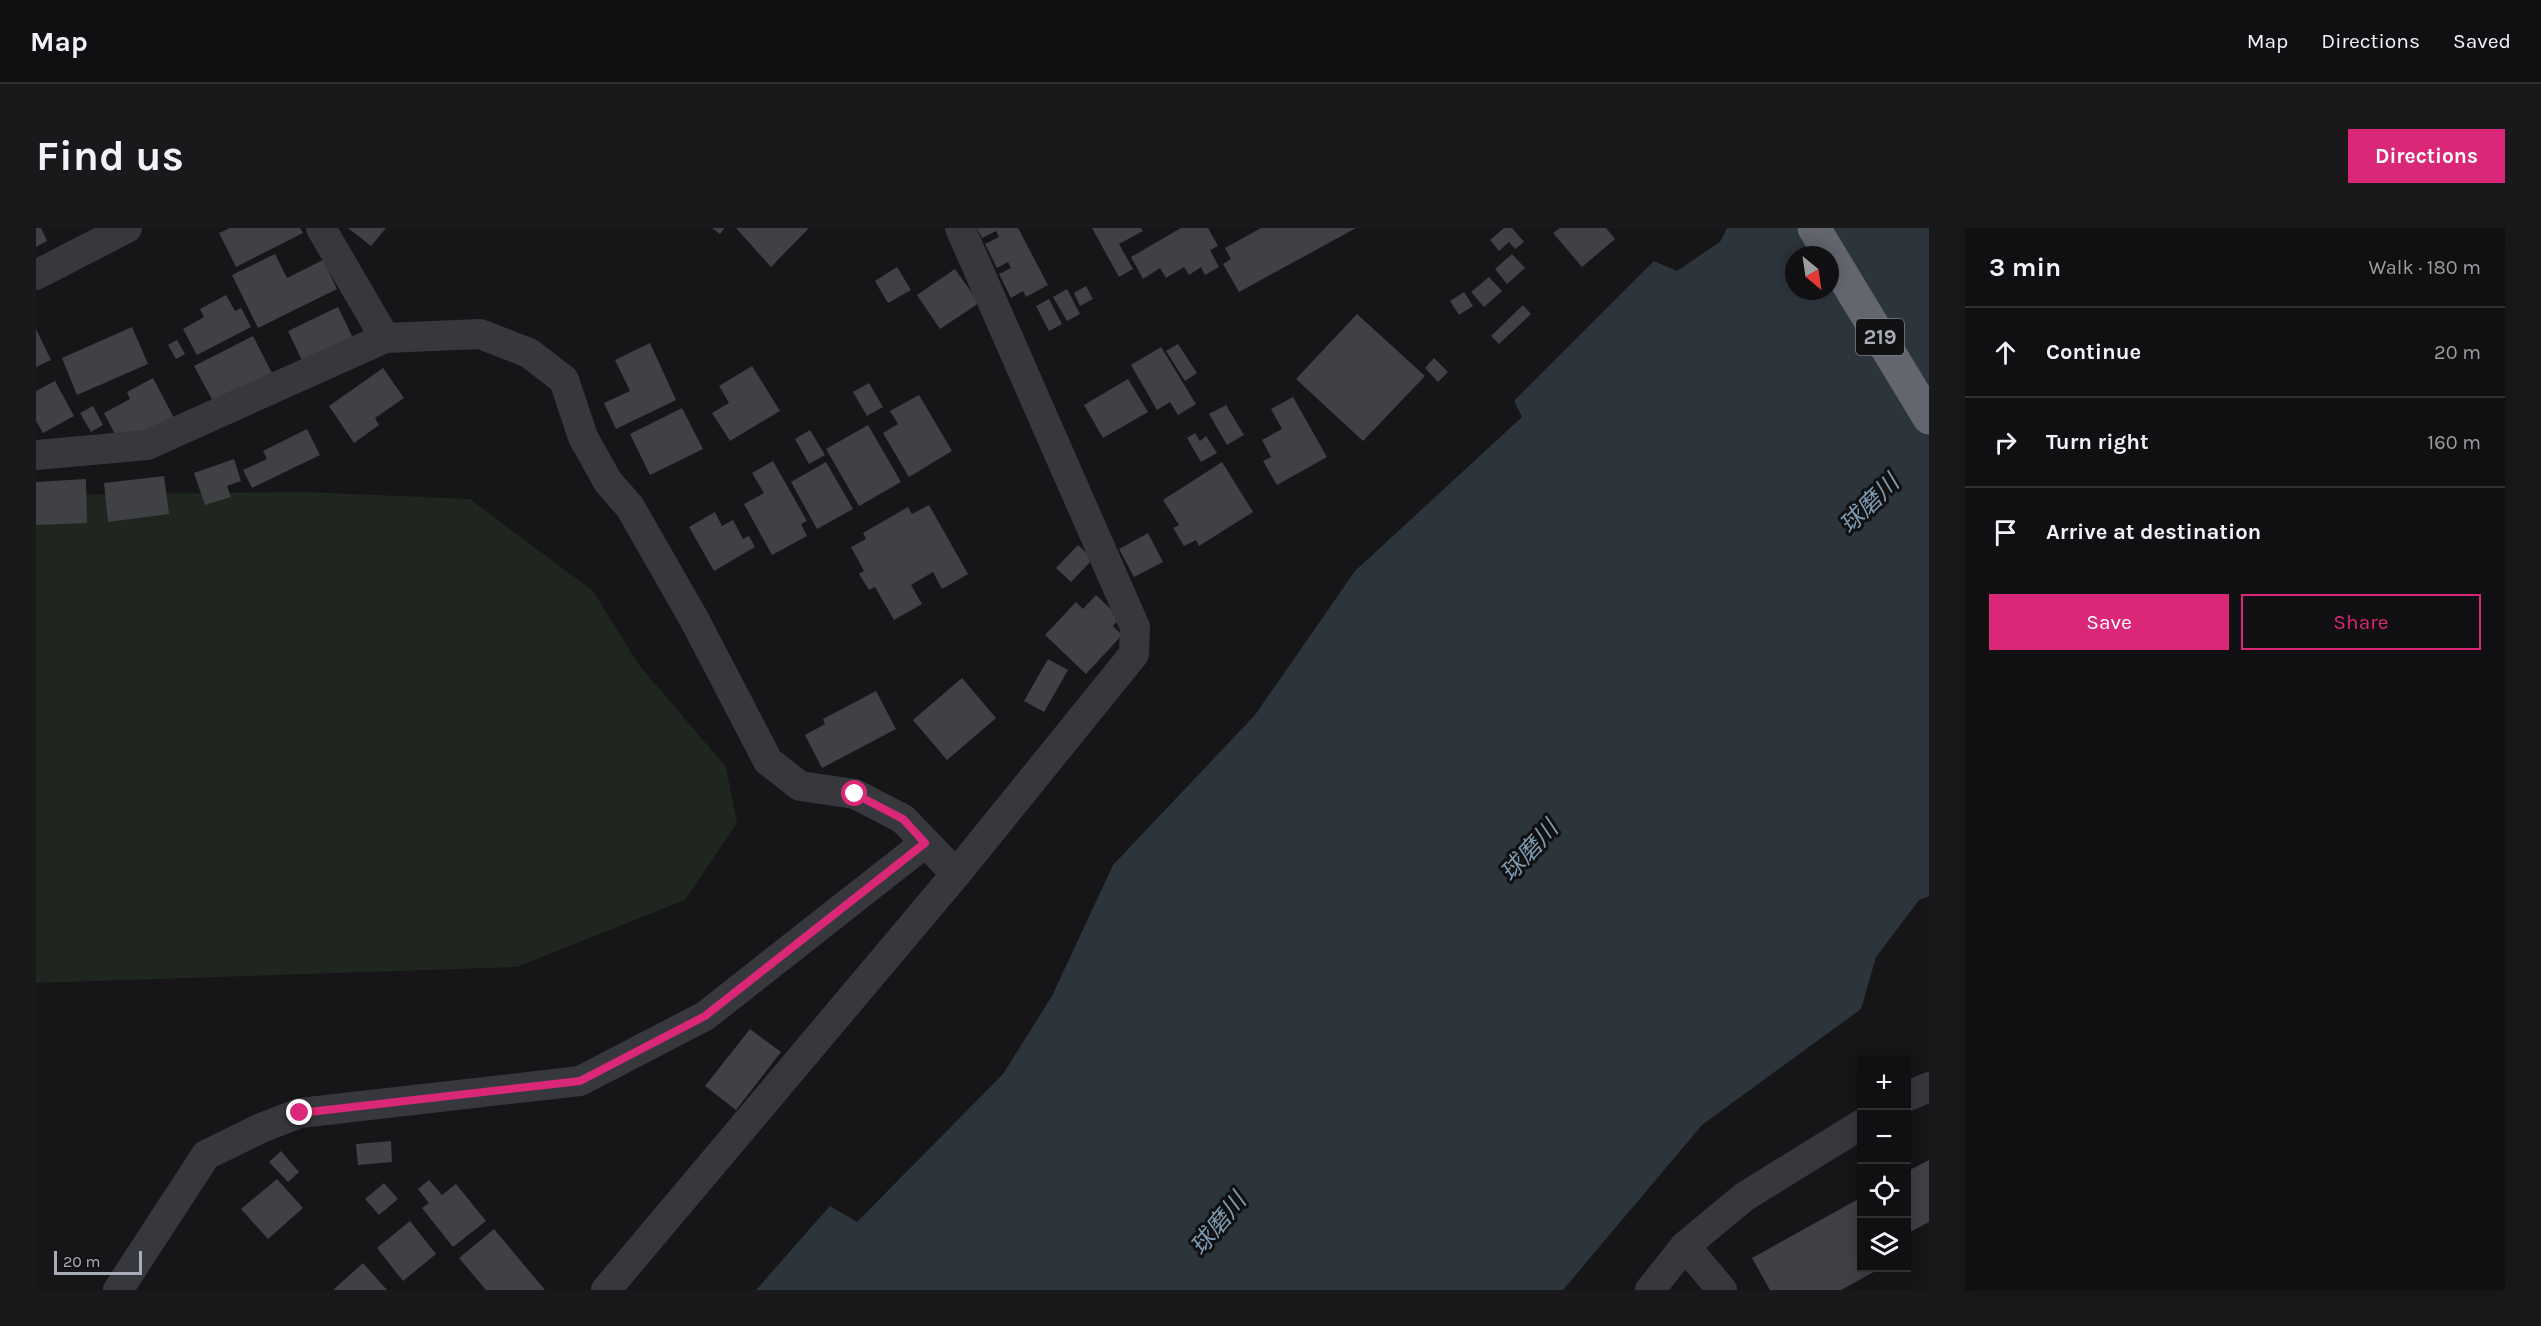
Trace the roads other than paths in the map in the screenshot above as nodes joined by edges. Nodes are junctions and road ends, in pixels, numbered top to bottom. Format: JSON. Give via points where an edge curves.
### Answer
{"nodes":[{"id":1,"x":128,"y":228,"type":"edge"},
{"id":2,"x":321,"y":228,"type":"edge"},
{"id":3,"x":960,"y":228,"type":"edge"},
{"id":4,"x":1814,"y":228,"type":"edge"},
{"id":5,"x":36,"y":275,"type":"edge"},
{"id":6,"x":385,"y":338,"type":"junction"},
{"id":7,"x":1929,"y":418,"type":"edge"},
{"id":8,"x":36,"y":455,"type":"edge"},
{"id":9,"x":925,"y":843,"type":"junction"},
{"id":10,"x":956,"y":874,"type":"junction"},
{"id":11,"x":1929,"y":1087,"type":"edge"},
{"id":12,"x":1911,"y":1095,"type":"edge"},
{"id":13,"x":1857,"y":1127,"type":"edge"},
{"id":14,"x":1684,"y":1246,"type":"junction"},
{"id":15,"x":118,"y":1290,"type":"edge"},
{"id":16,"x":606,"y":1290,"type":"edge"},
{"id":17,"x":1650,"y":1290,"type":"edge"},
{"id":18,"x":1722,"y":1290,"type":"edge"}],
"edges":[{"from":1,"to":5,"type":"street"},
{"from":2,"to":6,"type":"street"},
{"from":3,"to":10,"type":"street","via":[[1135,627],[1135,636],[1134,654]]},
{"from":4,"to":7,"type":"highway","number":"219"},
{"from":6,"to":8,"type":"street","via":[[147,446]]},
{"from":6,"to":9,"type":"street","via":[[480,334],[529,353],[564,380],[583,437],[608,482],[630,507],[694,619],[768,761],[800,786],[855,794],[903,819]]},
{"from":9,"to":10,"type":"street"},
{"from":9,"to":15,"type":"street","via":[[705,1016],[580,1081],[300,1113],[206,1155]]},
{"from":10,"to":16,"type":"street"},
{"from":11,"to":12,"type":"street"},
{"from":13,"to":14,"type":"street","via":[[1744,1197]]},
{"from":14,"to":17,"type":"street"},
{"from":14,"to":18,"type":"street"}]}
